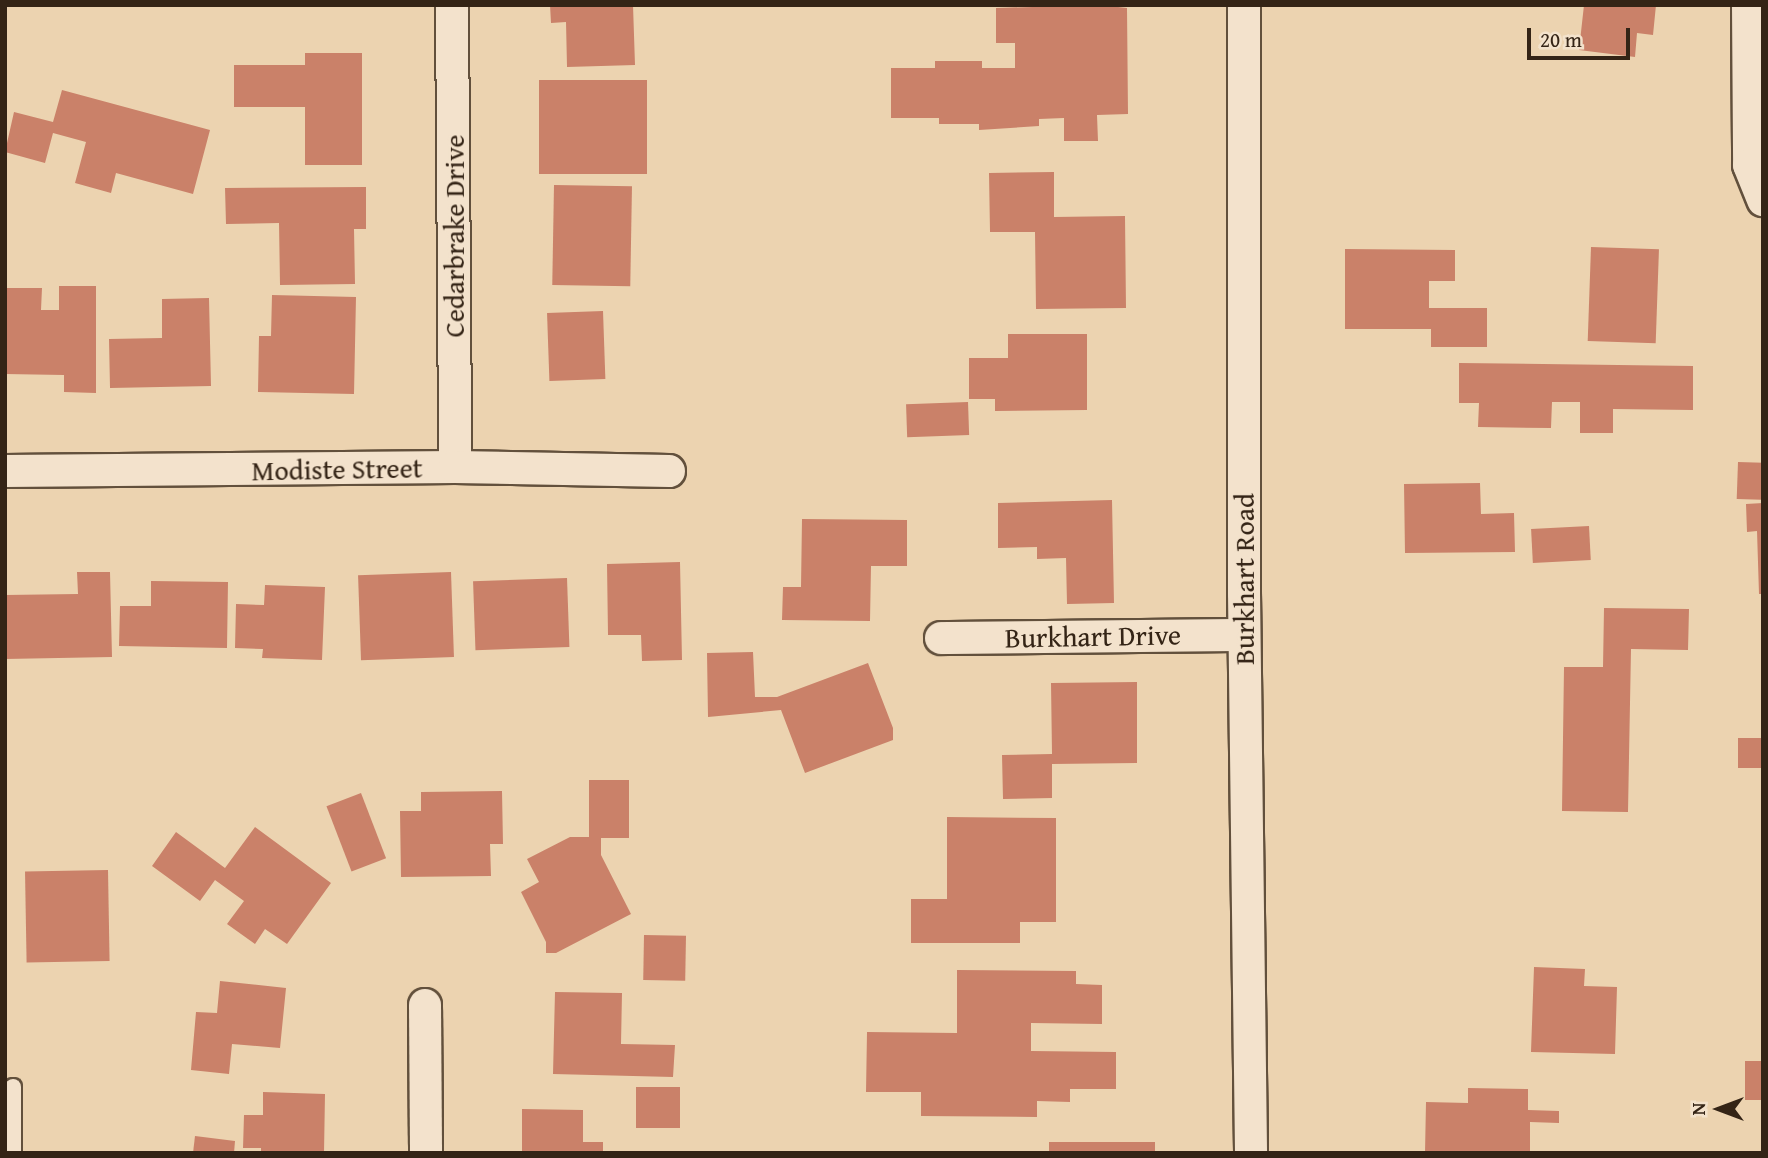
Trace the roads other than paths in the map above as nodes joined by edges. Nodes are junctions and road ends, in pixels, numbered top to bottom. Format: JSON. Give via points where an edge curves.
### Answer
{"nodes":[{"id":1,"x":452,"y":5,"type":"edge"},
{"id":2,"x":1244,"y":5,"type":"edge"},
{"id":3,"x":1748,"y":5,"type":"edge"},
{"id":4,"x":1763,"y":200,"type":"edge"},
{"id":5,"x":456,"y":467,"type":"junction"},
{"id":6,"x":5,"y":471,"type":"edge"},
{"id":7,"x":669,"y":471,"type":"dead end"},
{"id":8,"x":1244,"y":635,"type":"junction"},
{"id":9,"x":941,"y":638,"type":"dead end"},
{"id":10,"x":425,"y":1005,"type":"dead end"},
{"id":11,"x":13,"y":1087,"type":"dead end"},
{"id":12,"x":13,"y":1153,"type":"edge"},
{"id":13,"x":426,"y":1153,"type":"edge"},
{"id":14,"x":1251,"y":1153,"type":"edge"}],
"edges":[{"from":1,"to":5,"type":"street","name":"Cedarbrake Drive"},
{"from":2,"to":8,"type":"street","name":"Burkhart Road"},
{"from":3,"to":4,"type":"street","via":[[1749,165]]},
{"from":5,"to":6,"type":"street","name":"Modiste Street"},
{"from":5,"to":7,"type":"street","name":"Modiste Street"},
{"from":8,"to":9,"type":"street","name":"Burkhart Drive"},
{"from":8,"to":14,"type":"street","name":"Burkhart Road"},
{"from":10,"to":13,"type":"street"},
{"from":11,"to":12,"type":"lane"}]}
